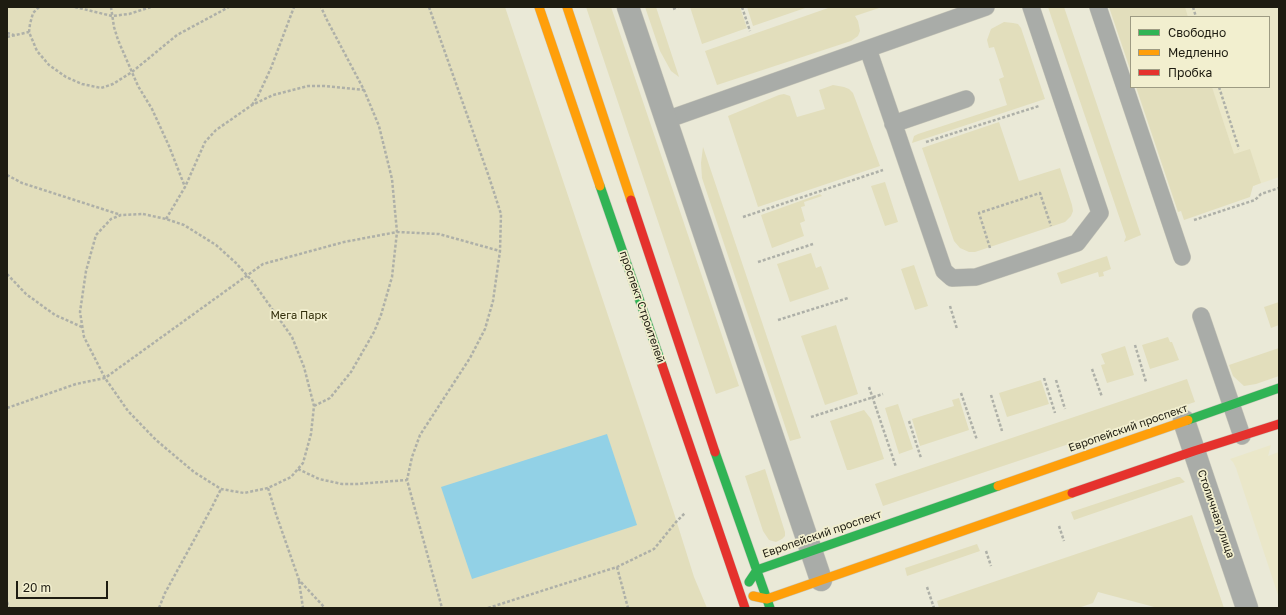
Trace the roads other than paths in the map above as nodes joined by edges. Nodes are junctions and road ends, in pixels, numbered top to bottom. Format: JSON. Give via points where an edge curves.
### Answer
{"nodes":[{"id":1,"x":539,"y":7,"type":"edge"},
{"id":2,"x":567,"y":7,"type":"edge"},
{"id":3,"x":628,"y":7,"type":"edge"},
{"id":4,"x":986,"y":7,"type":"edge"},
{"id":5,"x":1031,"y":7,"type":"edge"},
{"id":6,"x":1098,"y":7,"type":"edge"},
{"id":7,"x":868,"y":49,"type":"junction"},
{"id":8,"x":966,"y":99,"type":"dead end"},
{"id":9,"x":666,"y":120,"type":"junction"},
{"id":10,"x":893,"y":124,"type":"junction"},
{"id":11,"x":1182,"y":257,"type":"dead end"},
{"id":12,"x":1201,"y":316,"type":"dead end"},
{"id":13,"x":1279,"y":388,"type":"edge"},
{"id":14,"x":1231,"y":404,"type":"junction"},
{"id":15,"x":1184,"y":421,"type":"junction"},
{"id":16,"x":1279,"y":424,"type":"edge"},
{"id":17,"x":1242,"y":436,"type":"junction"},
{"id":18,"x":1194,"y":451,"type":"junction"},
{"id":19,"x":812,"y":551,"type":"junction"},
{"id":20,"x":757,"y":570,"type":"junction"},
{"id":21,"x":821,"y":580,"type":"junction"},
{"id":22,"x":740,"y":594,"type":"junction"},
{"id":23,"x":767,"y":598,"type":"junction"},
{"id":24,"x":744,"y":608,"type":"edge"},
{"id":25,"x":770,"y":608,"type":"edge"},
{"id":26,"x":1247,"y":608,"type":"edge"}],
"edges":[{"from":1,"to":22,"type":"street","name":"проспект Строителей"},
{"from":2,"to":20,"type":"street","name":"проспект Строителей"},
{"from":3,"to":9,"type":"street"},
{"from":4,"to":7,"type":"lane"},
{"from":5,"to":10,"type":"lane","via":[[1100,213],[1077,243],[976,277],[952,278],[944,271]]},
{"from":6,"to":11,"type":"lane"},
{"from":7,"to":9,"type":"lane"},
{"from":7,"to":10,"type":"lane"},
{"from":8,"to":10,"type":"lane"},
{"from":9,"to":19,"type":"street"},
{"from":12,"to":14,"type":"lane"},
{"from":13,"to":14,"type":"street","name":"Европейский проспект"},
{"from":14,"to":15,"type":"street","name":"Европейский проспект"},
{"from":14,"to":17,"type":"lane"},
{"from":15,"to":18,"type":"street","name":"Столичная улица"},
{"from":15,"to":19,"type":"street","name":"Европейский проспект"},
{"from":16,"to":17,"type":"street"},
{"from":17,"to":18,"type":"street"},
{"from":18,"to":21,"type":"street"},
{"from":18,"to":26,"type":"street","name":"Столичная улица"},
{"from":19,"to":20,"type":"street","name":"Европейский проспект"},
{"from":19,"to":21,"type":"street"},
{"from":20,"to":22,"type":"street","name":"Европейский проспект"},
{"from":20,"to":23,"type":"street","name":"проспект Строителей"},
{"from":21,"to":23,"type":"street"},
{"from":22,"to":23,"type":"street"},
{"from":22,"to":24,"type":"street","name":"проспект Строителей"},
{"from":23,"to":25,"type":"street","name":"проспект Строителей"}]}
